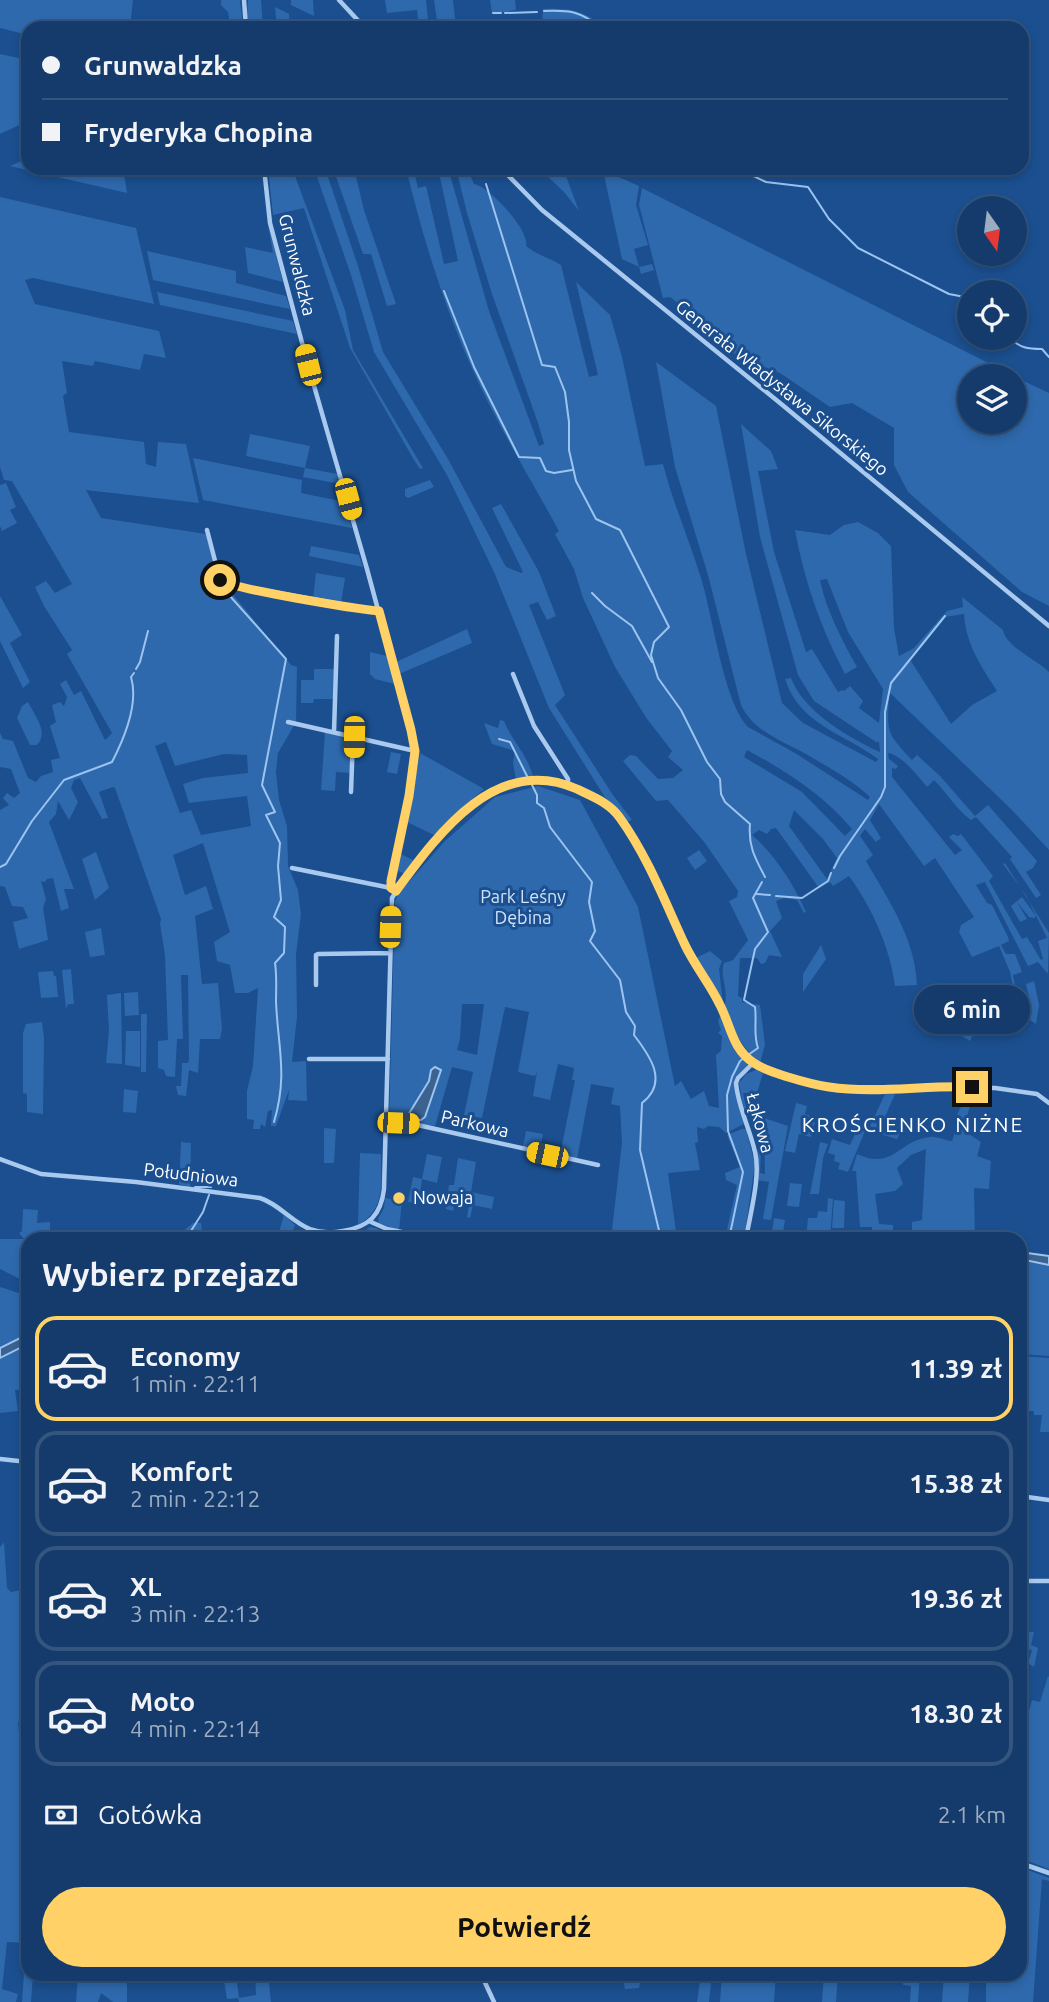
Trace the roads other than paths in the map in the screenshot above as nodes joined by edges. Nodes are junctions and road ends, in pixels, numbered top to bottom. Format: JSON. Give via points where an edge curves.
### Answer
{"nodes":[{"id":1,"x":244,"y":0,"type":"edge"},
{"id":2,"x":339,"y":0,"type":"edge"},
{"id":3,"x":246,"y":21,"type":"edge"},
{"id":4,"x":358,"y":21,"type":"edge"},
{"id":5,"x":265,"y":175,"type":"edge"},
{"id":6,"x":508,"y":175,"type":"edge"},
{"id":7,"x":207,"y":530,"type":"dead end"},
{"id":8,"x":379,"y":611,"type":"junction"},
{"id":9,"x":1049,"y":626,"type":"edge"},
{"id":10,"x":337,"y":636,"type":"dead end"},
{"id":11,"x":513,"y":674,"type":"dead end"},
{"id":12,"x":288,"y":722,"type":"dead end"},
{"id":13,"x":334,"y":732,"type":"junction"},
{"id":14,"x":354,"y":737,"type":"junction"},
{"id":15,"x":415,"y":751,"type":"junction"},
{"id":16,"x":569,"y":786,"type":"junction"},
{"id":17,"x":351,"y":792,"type":"dead end"},
{"id":18,"x":292,"y":868,"type":"dead end"},
{"id":19,"x":393,"y":889,"type":"junction"},
{"id":20,"x":390,"y":954,"type":"junction"},
{"id":21,"x":316,"y":985,"type":"dead end"},
{"id":22,"x":309,"y":1059,"type":"dead end"},
{"id":23,"x":388,"y":1059,"type":"junction"},
{"id":24,"x":753,"y":1063,"type":"junction"},
{"id":25,"x":1049,"y":1103,"type":"edge"},
{"id":26,"x":387,"y":1122,"type":"junction"},
{"id":27,"x":0,"y":1159,"type":"edge"},
{"id":28,"x":598,"y":1165,"type":"dead end"},
{"id":29,"x":371,"y":1222,"type":"junction"},
{"id":30,"x":306,"y":1227,"type":"junction"},
{"id":31,"x":310,"y":1232,"type":"edge"},
{"id":32,"x":322,"y":1232,"type":"joint"},
{"id":33,"x":401,"y":1232,"type":"edge"},
{"id":34,"x":747,"y":1232,"type":"edge"},
{"id":35,"x":0,"y":1459,"type":"edge"},
{"id":36,"x":21,"y":1461,"type":"edge"},
{"id":37,"x":1027,"y":1497,"type":"edge"},
{"id":38,"x":1049,"y":1500,"type":"edge"},
{"id":39,"x":1027,"y":1581,"type":"edge"},
{"id":40,"x":1049,"y":1581,"type":"edge"},
{"id":41,"x":1027,"y":1866,"type":"edge"},
{"id":42,"x":1049,"y":1874,"type":"edge"},
{"id":43,"x":484,"y":1981,"type":"edge"},
{"id":44,"x":494,"y":2002,"type":"edge"}],
"edges":[{"from":1,"to":3,"type":"street"},
{"from":2,"to":4,"type":"street"},
{"from":5,"to":8,"type":"street","name":"Grunwaldzka","via":[[270,223]]},
{"from":6,"to":9,"type":"street","name":"Generała Władysława Sikorskiego","via":[[542,210]]},
{"from":7,"to":8,"type":"street","via":[[224,583]]},
{"from":8,"to":15,"type":"street","name":"Grunwaldzka"},
{"from":10,"to":13,"type":"street"},
{"from":11,"to":16,"type":"street","via":[[534,726]]},
{"from":12,"to":13,"type":"street"},
{"from":13,"to":14,"type":"street"},
{"from":14,"to":15,"type":"street"},
{"from":14,"to":17,"type":"street"},
{"from":15,"to":19,"type":"street","name":"Grunwaldzka"},
{"from":16,"to":19,"type":"street","via":[[528,780],[491,791],[459,816]]},
{"from":16,"to":24,"type":"street","via":[[607,805],[620,818],[721,1006],[733,1038]]},
{"from":18,"to":19,"type":"street"},
{"from":19,"to":20,"type":"street","name":"Grunwaldzka"},
{"from":20,"to":21,"type":"street","via":[[318,954]]},
{"from":20,"to":23,"type":"street","name":"Grunwaldzka"},
{"from":22,"to":23,"type":"street"},
{"from":23,"to":26,"type":"street","name":"Grunwaldzka"},
{"from":24,"to":25,"type":"street","via":[[830,1087],[984,1088],[1034,1093]]},
{"from":24,"to":34,"type":"street","name":"Łąkowa","via":[[736,1083],[756,1153]]},
{"from":26,"to":28,"type":"street","name":"Parkowa"},
{"from":26,"to":29,"type":"street","name":"Grunwaldzka","via":[[383,1202]]},
{"from":27,"to":30,"type":"street","name":"Południowa","via":[[41,1174],[260,1198]]},
{"from":29,"to":32,"type":"street","name":"Południowa"},
{"from":29,"to":33,"type":"street"},
{"from":30,"to":31,"type":"street"},
{"from":30,"to":32,"type":"street","name":"Południowa"},
{"from":35,"to":36,"type":"street"},
{"from":37,"to":38,"type":"street"},
{"from":39,"to":40,"type":"street"},
{"from":41,"to":42,"type":"street"},
{"from":43,"to":44,"type":"street"}]}
